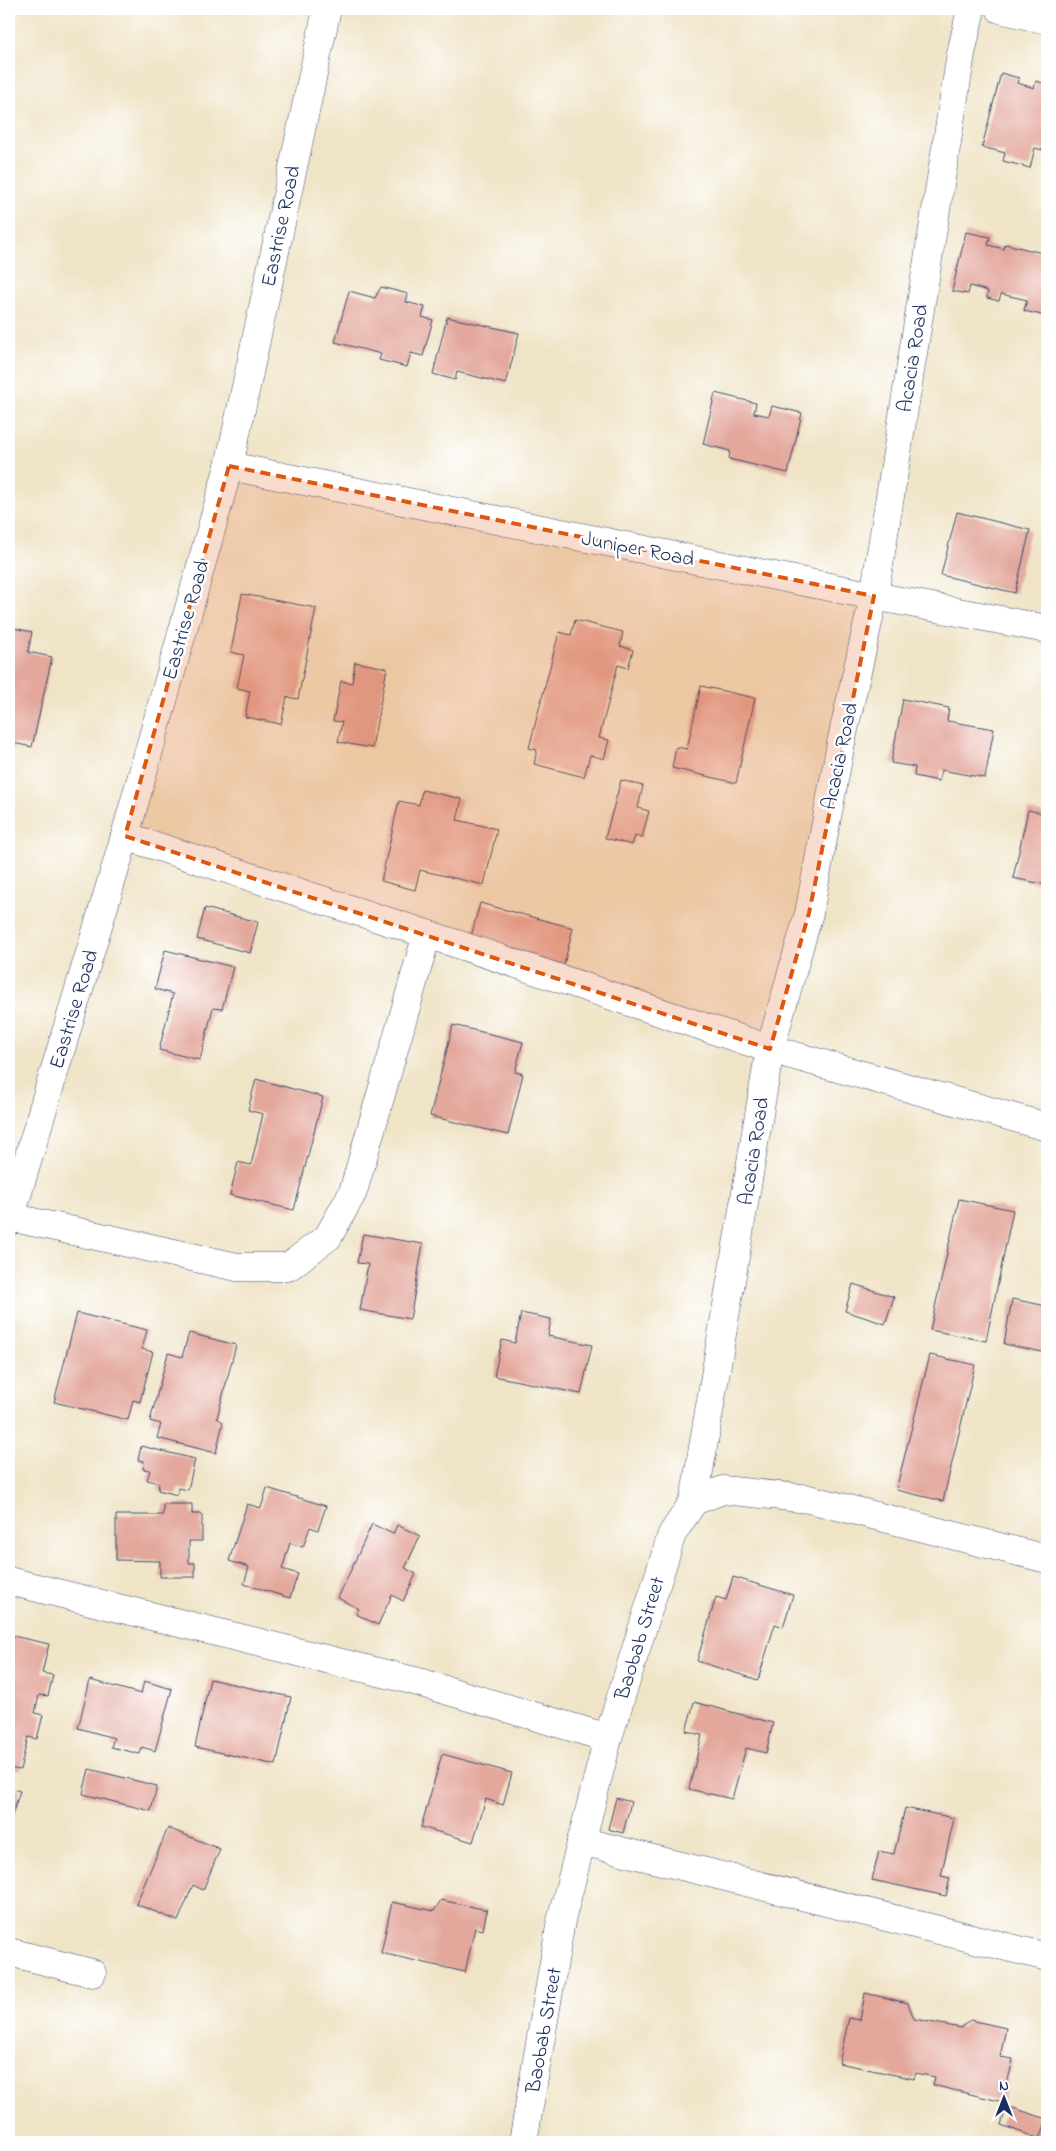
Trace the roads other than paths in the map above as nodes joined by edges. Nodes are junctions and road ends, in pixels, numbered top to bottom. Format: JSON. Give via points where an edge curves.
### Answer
{"nodes":[{"id":1,"x":327,"y":9,"type":"edge"},
{"id":2,"x":971,"y":9,"type":"edge"},
{"id":3,"x":1000,"y":9,"type":"edge"},
{"id":4,"x":1047,"y":20,"type":"edge"},
{"id":5,"x":228,"y":466,"type":"junction"},
{"id":6,"x":874,"y":596,"type":"junction"},
{"id":7,"x":1047,"y":629,"type":"edge"},
{"id":8,"x":125,"y":836,"type":"junction"},
{"id":9,"x":427,"y":934,"type":"junction"},
{"id":10,"x":770,"y":1049,"type":"junction"},
{"id":11,"x":1047,"y":1127,"type":"edge"},
{"id":12,"x":9,"y":1219,"type":"edge"},
{"id":13,"x":694,"y":1500,"type":"junction"},
{"id":14,"x":1047,"y":1558,"type":"edge"},
{"id":15,"x":9,"y":1581,"type":"edge"},
{"id":16,"x":608,"y":1738,"type":"junction"},
{"id":17,"x":581,"y":1841,"type":"junction"},
{"id":18,"x":9,"y":1952,"type":"edge"},
{"id":19,"x":1047,"y":1957,"type":"edge"},
{"id":20,"x":92,"y":1973,"type":"dead end"},
{"id":21,"x":524,"y":2139,"type":"edge"}],
"edges":[{"from":1,"to":5,"type":"street","name":"Eastrise Road"},
{"from":2,"to":6,"type":"street","name":"Acacia Road","via":[[961,54]]},
{"from":3,"to":4,"type":"street"},
{"from":5,"to":6,"type":"street","name":"Juniper Road"},
{"from":5,"to":8,"type":"street","name":"Eastrise Road"},
{"from":6,"to":7,"type":"street","name":"Juniper Road"},
{"from":6,"to":10,"type":"street","name":"Acacia Road","via":[[841,743],[809,913]]},
{"from":8,"to":9,"type":"street"},
{"from":8,"to":12,"type":"street","name":"Eastrise Road"},
{"from":9,"to":10,"type":"street"},
{"from":9,"to":12,"type":"street","via":[[353,1192],[328,1237],[288,1267],[237,1267]]},
{"from":10,"to":11,"type":"street"},
{"from":10,"to":13,"type":"street","name":"Acacia Road"},
{"from":13,"to":14,"type":"street","via":[[723,1490],[809,1499]]},
{"from":13,"to":16,"type":"street","name":"Baobab Street","via":[[672,1534]]},
{"from":15,"to":16,"type":"street","via":[[415,1682]]},
{"from":16,"to":17,"type":"street","name":"Baobab Street"},
{"from":17,"to":19,"type":"street"},
{"from":17,"to":21,"type":"street","name":"Baobab Street","via":[[561,1921]]},
{"from":18,"to":20,"type":"street"}]}
